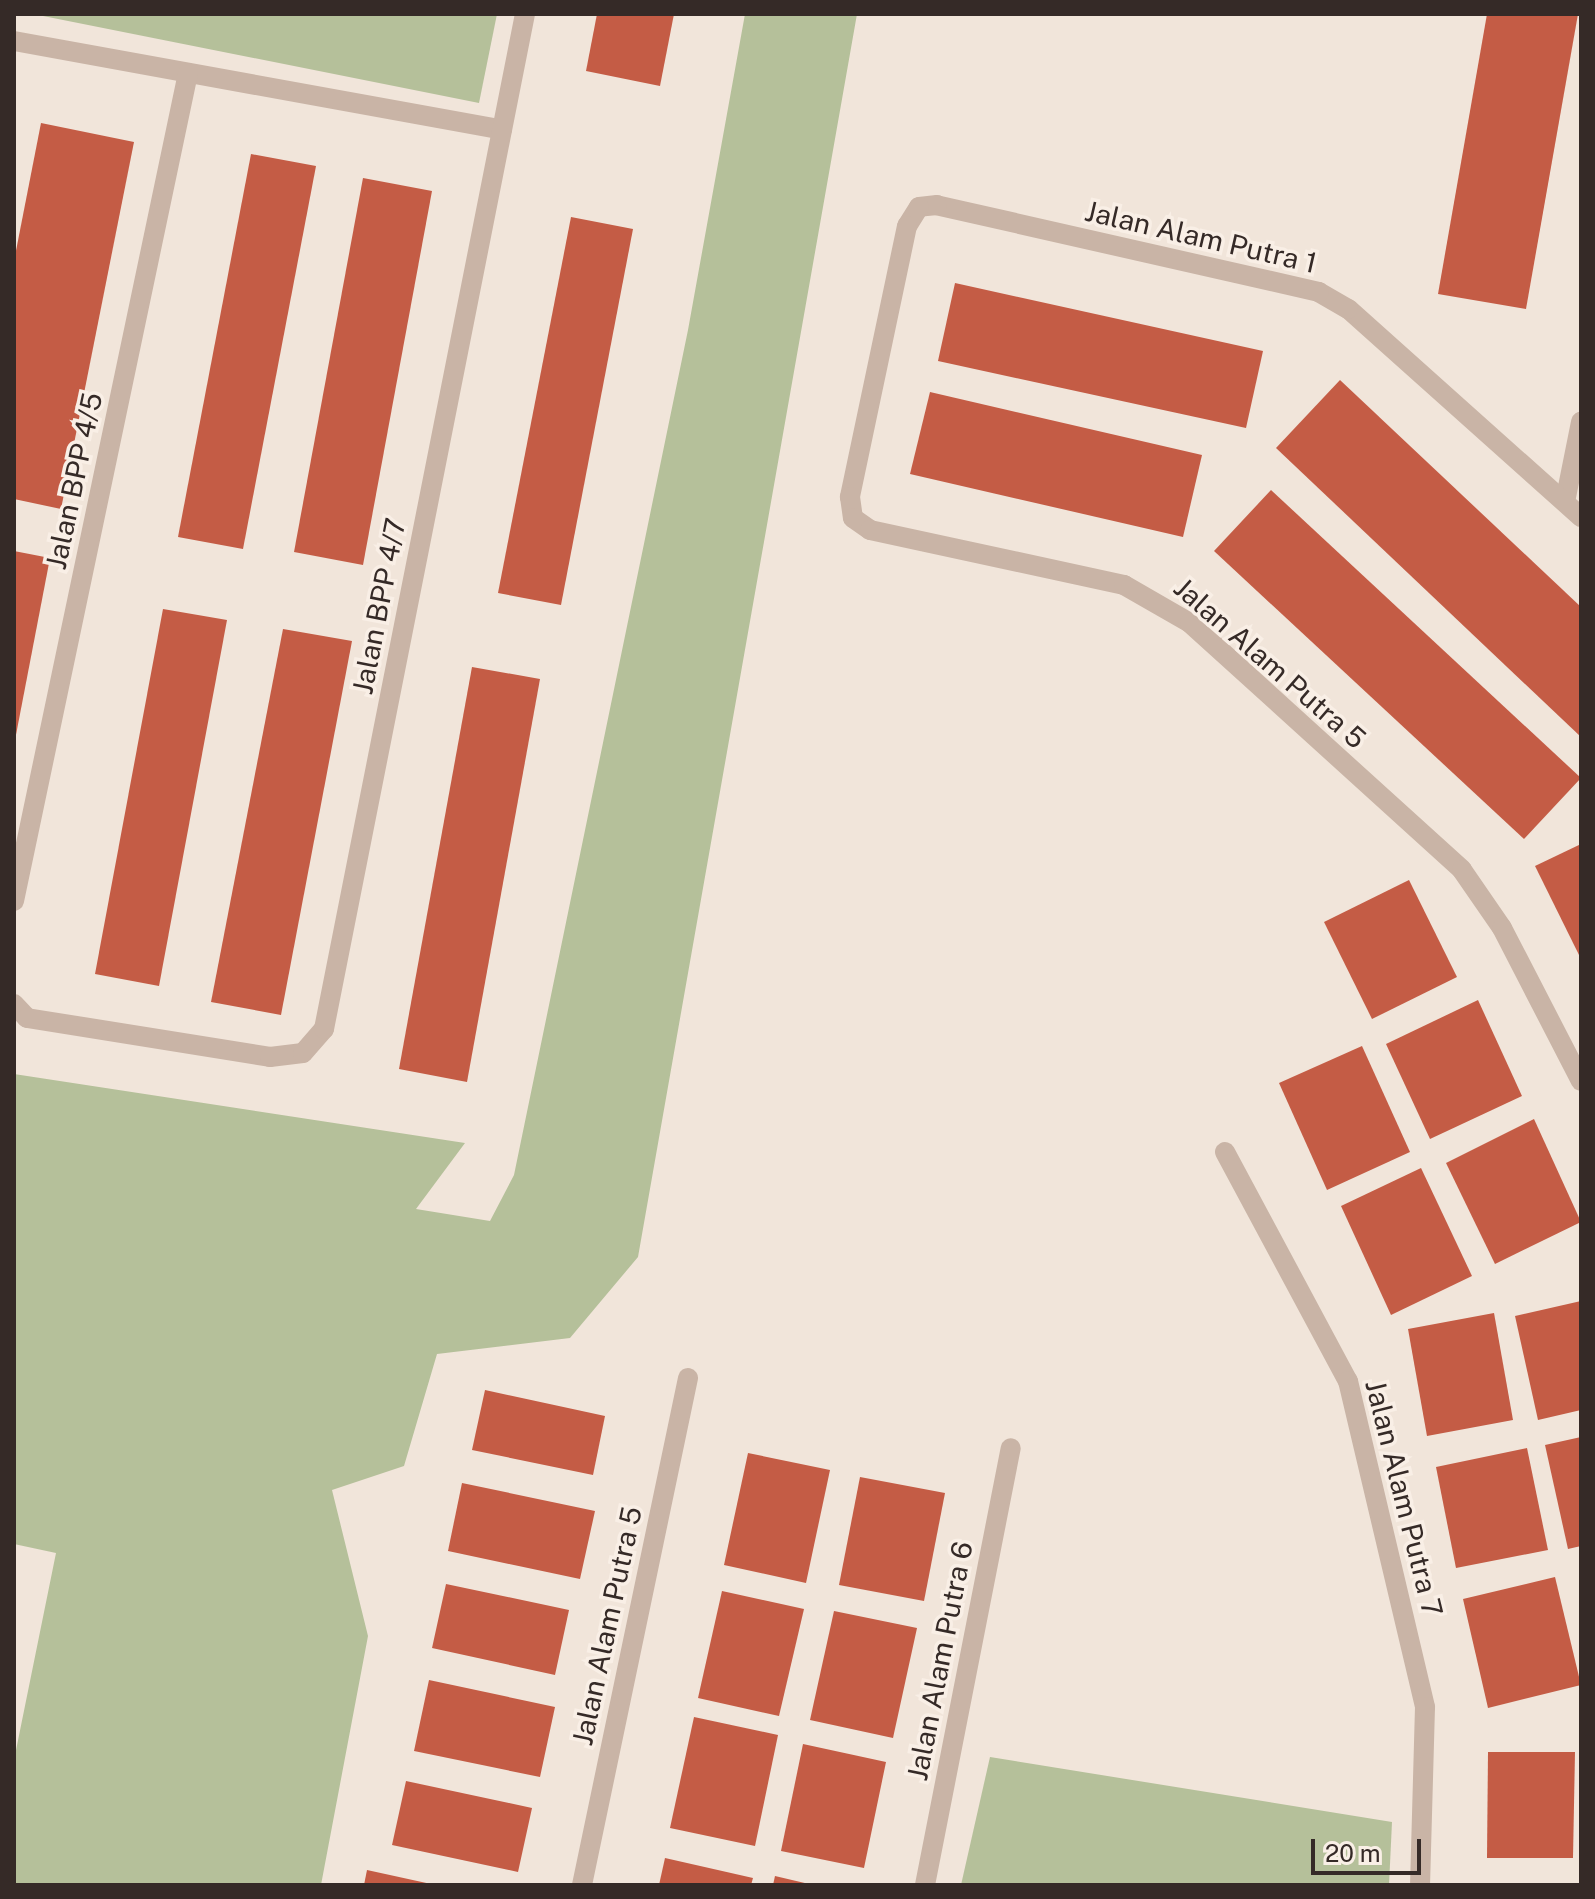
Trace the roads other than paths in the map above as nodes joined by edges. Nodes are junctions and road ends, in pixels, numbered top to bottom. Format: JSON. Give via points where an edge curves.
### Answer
{"nodes":[{"id":1,"x":525,"y":14,"type":"edge"},
{"id":2,"x":14,"y":41,"type":"edge"},
{"id":3,"x":188,"y":73,"type":"junction"},
{"id":4,"x":502,"y":130,"type":"junction"},
{"id":5,"x":919,"y":207,"type":"joint"},
{"id":6,"x":1581,"y":422,"type":"edge"},
{"id":7,"x":1565,"y":502,"type":"junction"},
{"id":8,"x":1581,"y":517,"type":"edge"},
{"id":9,"x":14,"y":901,"type":"edge"},
{"id":10,"x":21,"y":1011,"type":"edge"},
{"id":11,"x":1581,"y":1081,"type":"edge"},
{"id":12,"x":1225,"y":1152,"type":"dead end"},
{"id":13,"x":688,"y":1378,"type":"dead end"},
{"id":14,"x":1011,"y":1448,"type":"dead end"},
{"id":15,"x":582,"y":1885,"type":"edge"},
{"id":16,"x":925,"y":1885,"type":"edge"},
{"id":17,"x":1420,"y":1885,"type":"edge"}],
"edges":[{"from":1,"to":4,"type":"street","name":"Jalan BPP 4/7"},
{"from":2,"to":3,"type":"street"},
{"from":3,"to":4,"type":"street"},
{"from":3,"to":9,"type":"street","name":"Jalan BPP 4/5"},
{"from":4,"to":10,"type":"street","name":"Jalan BPP 4/7","via":[[324,1029],[303,1053],[270,1057]]},
{"from":5,"to":7,"type":"street","name":"Jalan Alam Putra 1","via":[[937,205],[1319,292],[1348,309]]},
{"from":5,"to":11,"type":"street","name":"Jalan Alam Putra 5","via":[[907,226],[850,497],[853,518],[870,530],[1124,585],[1190,623],[1462,870],[1502,928]]},
{"from":6,"to":7,"type":"street"},
{"from":7,"to":8,"type":"street","name":"Jalan Alam Putra 1"},
{"from":12,"to":17,"type":"street","name":"Jalan Alam Putra 7","via":[[1348,1381],[1425,1707]]},
{"from":13,"to":15,"type":"street","name":"Jalan Alam Putra 5"},
{"from":14,"to":16,"type":"street","name":"Jalan Alam Putra 6"}]}
